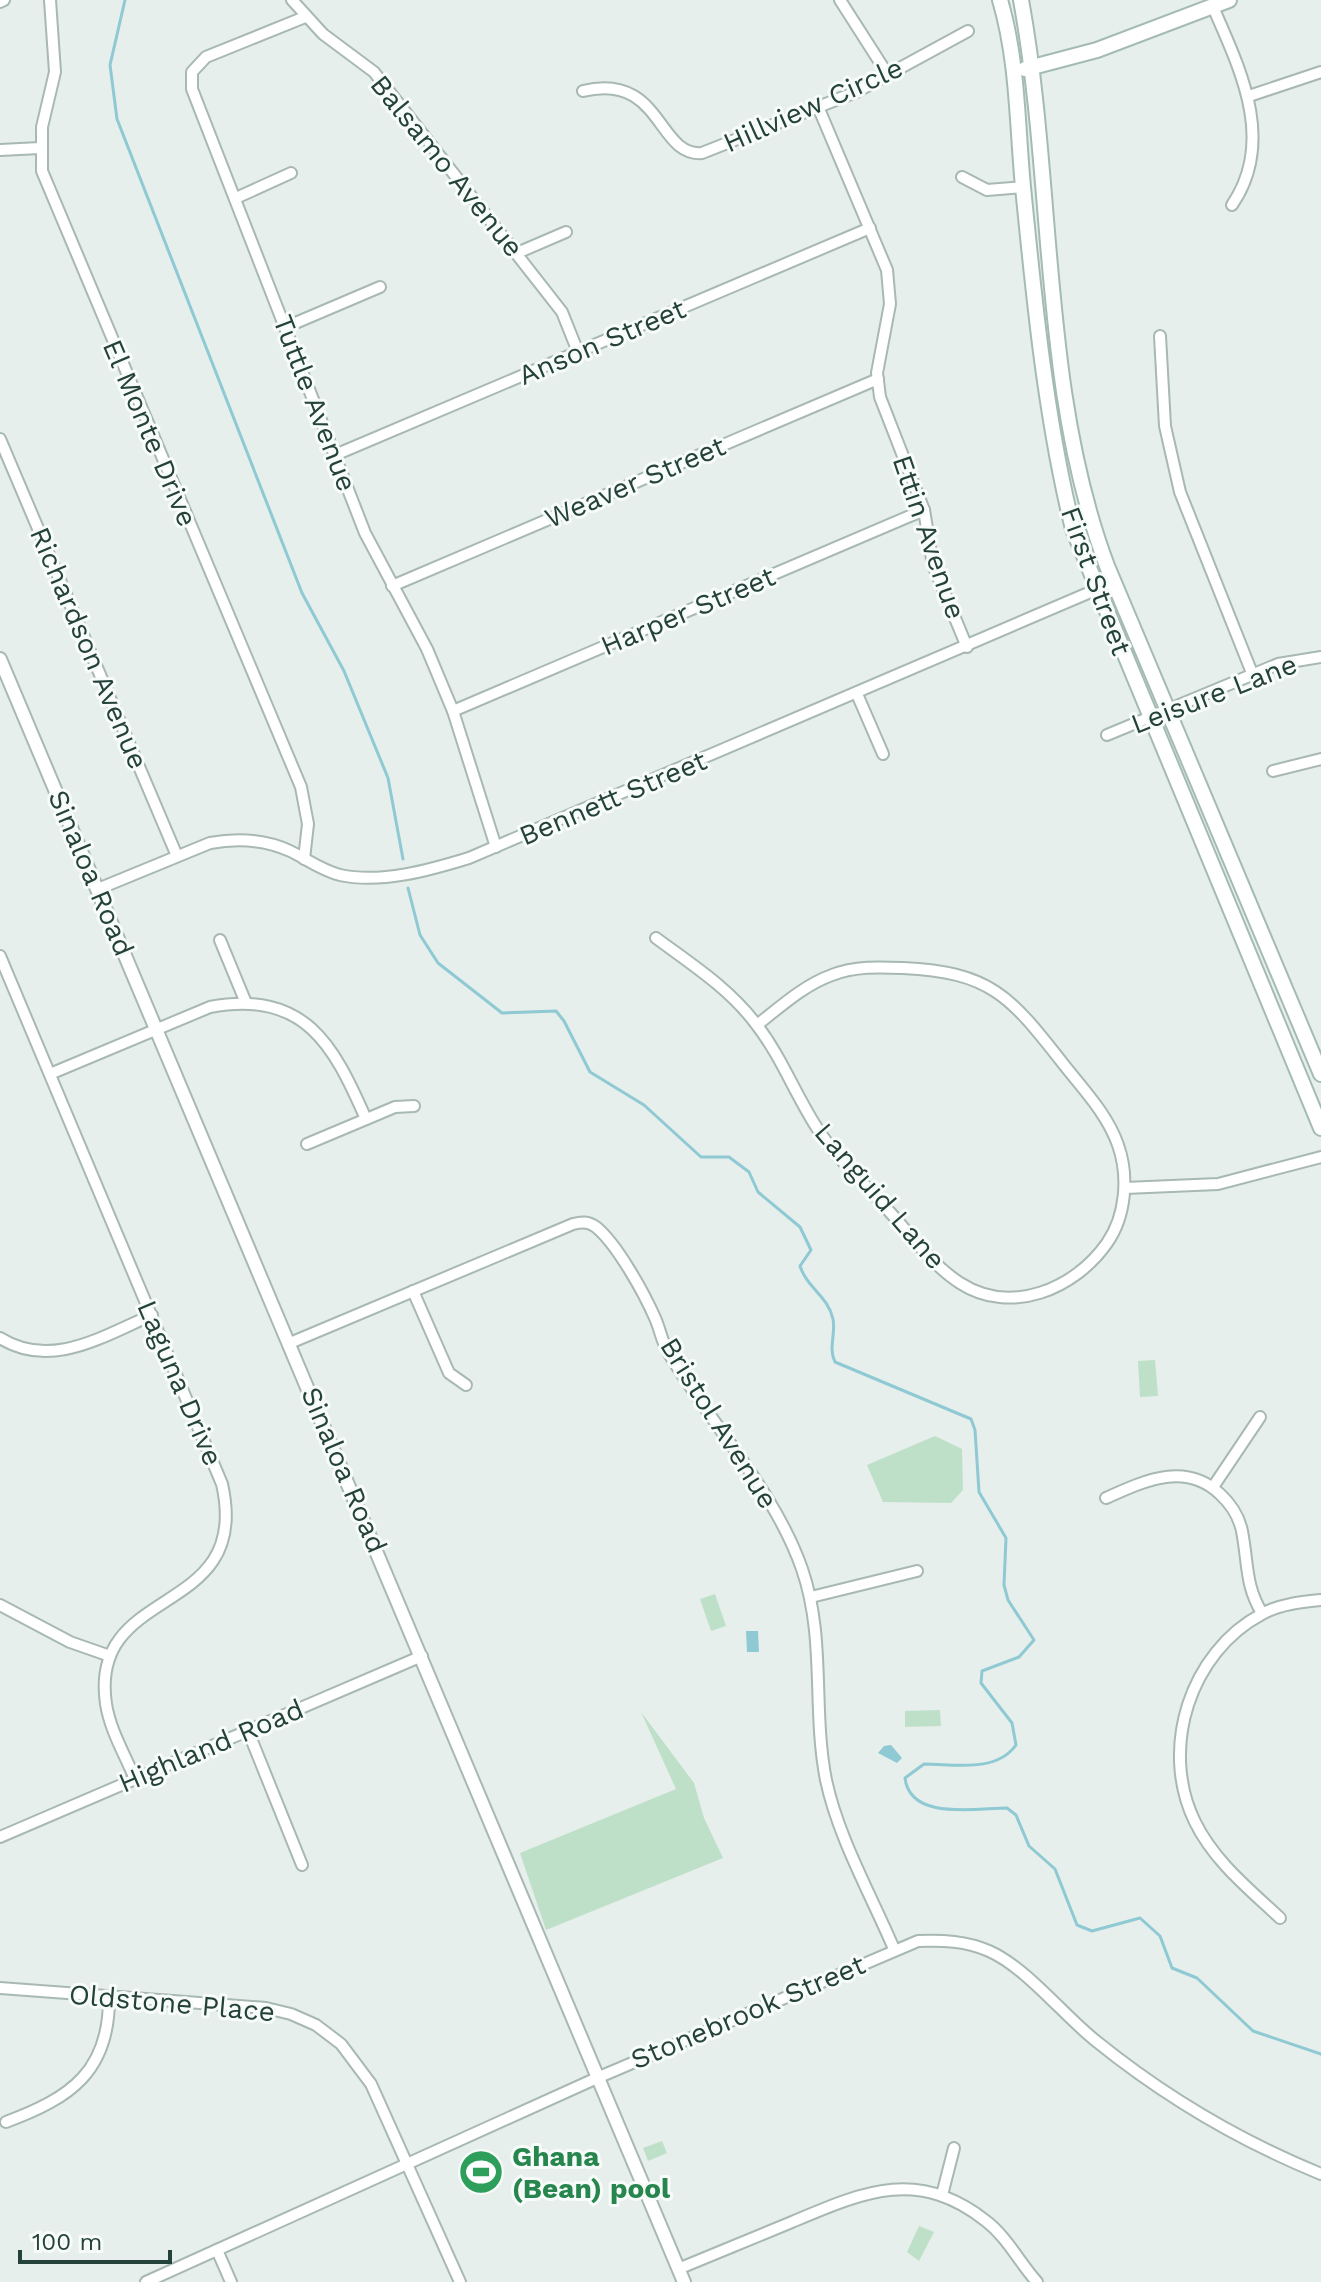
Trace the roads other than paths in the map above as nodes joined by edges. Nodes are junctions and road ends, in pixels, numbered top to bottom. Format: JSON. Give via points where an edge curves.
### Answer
{"nodes":[{"id":1,"x":50,"y":0,"type":"edge"},
{"id":2,"x":292,"y":0,"type":"edge"},
{"id":3,"x":840,"y":0,"type":"edge"},
{"id":4,"x":1000,"y":0,"type":"edge"},
{"id":5,"x":1021,"y":0,"type":"edge"},
{"id":6,"x":1229,"y":0,"type":"edge"},
{"id":7,"x":1213,"y":7,"type":"junction"},
{"id":8,"x":305,"y":17,"type":"junction"},
{"id":9,"x":968,"y":31,"type":"dead end"},
{"id":10,"x":1033,"y":67,"type":"junction"},
{"id":11,"x":1013,"y":70,"type":"junction"},
{"id":12,"x":1321,"y":72,"type":"edge"},
{"id":13,"x":888,"y":75,"type":"junction"},
{"id":14,"x":583,"y":91,"type":"dead end"},
{"id":15,"x":1249,"y":96,"type":"junction"},
{"id":16,"x":819,"y":109,"type":"junction"},
{"id":17,"x":40,"y":148,"type":"junction"},
{"id":18,"x":0,"y":150,"type":"edge"},
{"id":19,"x":291,"y":173,"type":"dead end"},
{"id":20,"x":962,"y":177,"type":"dead end"},
{"id":21,"x":1023,"y":187,"type":"junction"},
{"id":22,"x":236,"y":198,"type":"junction"},
{"id":23,"x":1232,"y":205,"type":"dead end"},
{"id":24,"x":870,"y":228,"type":"junction"},
{"id":25,"x":566,"y":232,"type":"dead end"},
{"id":26,"x":517,"y":253,"type":"junction"},
{"id":27,"x":380,"y":287,"type":"dead end"},
{"id":28,"x":286,"y":327,"type":"junction"},
{"id":29,"x":1160,"y":336,"type":"dead end"},
{"id":30,"x":578,"y":352,"type":"junction"},
{"id":31,"x":878,"y":379,"type":"junction"},
{"id":32,"x":0,"y":439,"type":"edge"},
{"id":33,"x":335,"y":455,"type":"junction"},
{"id":34,"x":924,"y":510,"type":"junction"},
{"id":35,"x":1114,"y":582,"type":"junction"},
{"id":36,"x":392,"y":586,"type":"junction"},
{"id":37,"x":1096,"y":591,"type":"junction"},
{"id":38,"x":967,"y":647,"type":"junction"},
{"id":39,"x":1321,"y":657,"type":"edge"},
{"id":40,"x":0,"y":659,"type":"edge"},
{"id":41,"x":1252,"y":673,"type":"junction"},
{"id":42,"x":857,"y":694,"type":"junction"},
{"id":43,"x":1168,"y":709,"type":"junction"},
{"id":44,"x":453,"y":711,"type":"junction"},
{"id":45,"x":1149,"y":717,"type":"junction"},
{"id":46,"x":1107,"y":735,"type":"dead end"},
{"id":47,"x":883,"y":754,"type":"dead end"},
{"id":48,"x":1321,"y":759,"type":"edge"},
{"id":49,"x":1273,"y":771,"type":"dead end"},
{"id":50,"x":496,"y":847,"type":"junction"},
{"id":51,"x":177,"y":856,"type":"junction"},
{"id":52,"x":304,"y":859,"type":"junction"},
{"id":53,"x":98,"y":889,"type":"junction"},
{"id":54,"x":656,"y":938,"type":"dead end"},
{"id":55,"x":220,"y":940,"type":"dead end"},
{"id":56,"x":0,"y":956,"type":"edge"},
{"id":57,"x":246,"y":1003,"type":"junction"},
{"id":58,"x":757,"y":1025,"type":"junction"},
{"id":59,"x":158,"y":1028,"type":"junction"},
{"id":60,"x":50,"y":1074,"type":"junction"},
{"id":61,"x":1321,"y":1074,"type":"edge"},
{"id":62,"x":414,"y":1106,"type":"dead end"},
{"id":63,"x":366,"y":1119,"type":"junction"},
{"id":64,"x":1321,"y":1128,"type":"edge"},
{"id":65,"x":307,"y":1144,"type":"dead end"},
{"id":66,"x":1321,"y":1157,"type":"edge"},
{"id":67,"x":1125,"y":1188,"type":"junction"},
{"id":68,"x":413,"y":1291,"type":"junction"},
{"id":69,"x":152,"y":1315,"type":"junction"},
{"id":70,"x":0,"y":1338,"type":"edge"},
{"id":71,"x":290,"y":1343,"type":"junction"},
{"id":72,"x":466,"y":1385,"type":"dead end"},
{"id":73,"x":1260,"y":1417,"type":"dead end"},
{"id":74,"x":1213,"y":1487,"type":"junction"},
{"id":75,"x":1106,"y":1498,"type":"dead end"},
{"id":76,"x":917,"y":1571,"type":"dead end"},
{"id":77,"x":811,"y":1597,"type":"junction"},
{"id":78,"x":1321,"y":1600,"type":"edge"},
{"id":79,"x":0,"y":1605,"type":"edge"},
{"id":80,"x":1262,"y":1613,"type":"junction"},
{"id":81,"x":110,"y":1656,"type":"junction"},
{"id":82,"x":422,"y":1656,"type":"junction"},
{"id":83,"x":248,"y":1731,"type":"junction"},
{"id":84,"x":135,"y":1779,"type":"junction"},
{"id":85,"x":0,"y":1837,"type":"edge"},
{"id":86,"x":302,"y":1865,"type":"dead end"},
{"id":87,"x":1280,"y":1918,"type":"dead end"},
{"id":88,"x":894,"y":1949,"type":"junction"},
{"id":89,"x":0,"y":1988,"type":"edge"},
{"id":90,"x":109,"y":1996,"type":"junction"},
{"id":91,"x":597,"y":2078,"type":"junction"},
{"id":92,"x":6,"y":2122,"type":"dead end"},
{"id":93,"x":954,"y":2148,"type":"dead end"},
{"id":94,"x":406,"y":2164,"type":"junction"},
{"id":95,"x":1321,"y":2174,"type":"edge"},
{"id":96,"x":942,"y":2195,"type":"junction"},
{"id":97,"x":217,"y":2250,"type":"junction"},
{"id":98,"x":678,"y":2269,"type":"junction"},
{"id":99,"x":146,"y":2282,"type":"edge"},
{"id":100,"x":231,"y":2282,"type":"edge"},
{"id":101,"x":460,"y":2282,"type":"edge"},
{"id":102,"x":684,"y":2282,"type":"edge"},
{"id":103,"x":1037,"y":2282,"type":"edge"}],
"edges":[{"from":1,"to":17,"type":"street","name":"El Monte Drive","via":[[55,72]]},
{"from":2,"to":8,"type":"street","name":"Balsamo Avenue"},
{"from":3,"to":13,"type":"street"},
{"from":4,"to":11,"type":"main road","name":"First Street"},
{"from":5,"to":10,"type":"main road","name":"First Street"},
{"from":6,"to":7,"type":"main road"},
{"from":7,"to":10,"type":"main road","via":[[1097,50]]},
{"from":7,"to":15,"type":"street"},
{"from":8,"to":22,"type":"street","name":"Tuttle Avenue","via":[[206,57],[192,72],[192,89]]},
{"from":8,"to":26,"type":"street","name":"Balsamo Avenue","via":[[374,72]]},
{"from":9,"to":13,"type":"street","name":"Hillview Circle"},
{"from":10,"to":11,"type":"main road"},
{"from":10,"to":35,"type":"main road","name":"First Street","via":[[1040,184],[1077,469]]},
{"from":11,"to":21,"type":"main road","name":"First Street"},
{"from":12,"to":15,"type":"street"},
{"from":13,"to":16,"type":"street","name":"Hillview Circle"},
{"from":14,"to":16,"type":"street","name":"Hillview Circle","via":[[610,88],[635,96],[680,147],[694,154]]},
{"from":15,"to":23,"type":"street","via":[[1252,154]]},
{"from":16,"to":24,"type":"street","name":"Ettin Avenue"},
{"from":17,"to":18,"type":"street"},
{"from":17,"to":52,"type":"street","name":"El Monte Drive","via":[[49,195],[301,787],[308,824]]},
{"from":19,"to":22,"type":"street"},
{"from":20,"to":21,"type":"street","via":[[987,190]]},
{"from":21,"to":37,"type":"main road","name":"First Street","via":[[1059,473]]},
{"from":22,"to":28,"type":"street","name":"Tuttle Avenue"},
{"from":24,"to":30,"type":"street","name":"Anson Street"},
{"from":24,"to":31,"type":"street","name":"Ettin Avenue","via":[[890,287]]},
{"from":25,"to":26,"type":"street"},
{"from":26,"to":30,"type":"street","name":"Balsamo Avenue","via":[[562,312]]},
{"from":27,"to":28,"type":"street"},
{"from":28,"to":33,"type":"street","name":"Tuttle Avenue"},
{"from":29,"to":41,"type":"street","via":[[1165,426],[1180,492]]},
{"from":30,"to":33,"type":"street","name":"Anson Street"},
{"from":31,"to":34,"type":"street","name":"Ettin Avenue","via":[[885,415]]},
{"from":31,"to":36,"type":"street","name":"Weaver Street"},
{"from":32,"to":51,"type":"street","name":"Richardson Avenue"},
{"from":33,"to":36,"type":"street","name":"Tuttle Avenue"},
{"from":34,"to":38,"type":"street","name":"Ettin Avenue","via":[[933,565]]},
{"from":34,"to":44,"type":"street","name":"Harper Street"},
{"from":35,"to":37,"type":"street","name":"Bennett Street"},
{"from":35,"to":43,"type":"main road","name":"First Street"},
{"from":36,"to":44,"type":"street","name":"Tuttle Avenue"},
{"from":37,"to":38,"type":"street","name":"Bennett Street"},
{"from":37,"to":45,"type":"main road","name":"First Street"},
{"from":38,"to":42,"type":"street","name":"Bennett Street"},
{"from":39,"to":41,"type":"street","name":"Leisure Lane"},
{"from":40,"to":53,"type":"street","name":"Sinaloa Road"},
{"from":41,"to":43,"type":"street","name":"Leisure Lane"},
{"from":42,"to":47,"type":"street"},
{"from":42,"to":50,"type":"street","name":"Bennett Street"},
{"from":43,"to":45,"type":"street","name":"Leisure Lane"},
{"from":43,"to":61,"type":"main road","name":"First Street"},
{"from":44,"to":50,"type":"street","name":"Tuttle Avenue"},
{"from":45,"to":46,"type":"street","name":"Leisure Lane"},
{"from":45,"to":64,"type":"main road","name":"First Street"},
{"from":48,"to":49,"type":"street"},
{"from":50,"to":52,"type":"street","name":"Bennett Street","via":[[446,865],[376,878],[338,874]]},
{"from":51,"to":52,"type":"street","name":"Bennett Street","via":[[210,843],[241,839],[273,844]]},
{"from":51,"to":53,"type":"street","name":"Bennett Street"},
{"from":53,"to":59,"type":"street","name":"Sinaloa Road"},
{"from":54,"to":58,"type":"street","name":"Languid Lane","via":[[722,987]]},
{"from":55,"to":57,"type":"street"},
{"from":56,"to":60,"type":"street","name":"Laguna Drive"},
{"from":57,"to":59,"type":"street","via":[[210,1007]]},
{"from":57,"to":63,"type":"street","via":[[286,1012],[320,1035],[341,1062]]},
{"from":58,"to":67,"type":"street","via":[[813,984],[851,969],[937,970],[979,981],[1023,1013],[1104,1116],[1120,1149]]},
{"from":58,"to":67,"type":"street","name":"Languid Lane","via":[[830,1147],[944,1270],[973,1290],[1022,1297],[1073,1279],[1110,1239]]},
{"from":59,"to":60,"type":"street"},
{"from":59,"to":71,"type":"street","name":"Sinaloa Road"},
{"from":60,"to":69,"type":"street","name":"Laguna Drive"},
{"from":62,"to":63,"type":"street","via":[[395,1107]]},
{"from":63,"to":65,"type":"street"},
{"from":66,"to":67,"type":"street","via":[[1218,1184]]},
{"from":68,"to":71,"type":"street","name":"Bristol Avenue"},
{"from":68,"to":72,"type":"street","via":[[449,1373]]},
{"from":68,"to":77,"type":"street","name":"Bristol Avenue","via":[[573,1224],[595,1226],[643,1294],[666,1348],[707,1414],[770,1504]]},
{"from":69,"to":70,"type":"street","via":[[63,1351],[36,1352]]},
{"from":69,"to":81,"type":"street","name":"Laguna Drive","via":[[222,1484],[227,1527],[204,1576],[138,1617]]},
{"from":71,"to":82,"type":"street","name":"Sinaloa Road"},
{"from":73,"to":74,"type":"street"},
{"from":74,"to":75,"type":"street","via":[[1190,1477],[1166,1476]]},
{"from":74,"to":80,"type":"street","via":[[1240,1521],[1246,1580]]},
{"from":76,"to":77,"type":"street"},
{"from":77,"to":88,"type":"street","name":"Bristol Avenue","via":[[826,1781]]},
{"from":78,"to":80,"type":"street"},
{"from":79,"to":81,"type":"street","via":[[70,1642]]},
{"from":80,"to":87,"type":"street","via":[[1227,1640],[1200,1676],[1184,1715],[1180,1762],[1187,1802],[1205,1840]]},
{"from":81,"to":84,"type":"street","name":"Laguna Drive","via":[[106,1705]]},
{"from":82,"to":83,"type":"street","name":"Highland Road"},
{"from":82,"to":91,"type":"street","name":"Sinaloa Road"},
{"from":83,"to":84,"type":"street","name":"Highland Road"},
{"from":83,"to":86,"type":"street"},
{"from":84,"to":85,"type":"street","name":"Highland Road"},
{"from":88,"to":91,"type":"street","name":"Stonebrook Street"},
{"from":88,"to":95,"type":"street","name":"Stonebrook Street","via":[[944,1940],[992,1952],[1165,2092],[1253,2143]]},
{"from":89,"to":90,"type":"street","name":"Oldstone Place"},
{"from":90,"to":92,"type":"street","via":[[105,2038],[86,2076],[54,2103]]},
{"from":90,"to":94,"type":"street","name":"Oldstone Place","via":[[266,2008],[316,2025],[362,2068]]},
{"from":91,"to":94,"type":"street","name":"Stonebrook Street"},
{"from":91,"to":98,"type":"street","name":"Sinaloa Road"},
{"from":93,"to":96,"type":"street"},
{"from":94,"to":97,"type":"street","name":"Stonebrook Street"},
{"from":94,"to":101,"type":"street","name":"Oldstone Place"},
{"from":96,"to":98,"type":"street","via":[[900,2188],[860,2193]]},
{"from":96,"to":103,"type":"street","via":[[989,2223]]},
{"from":97,"to":99,"type":"street","name":"Stonebrook Street"},
{"from":97,"to":100,"type":"street"},
{"from":98,"to":102,"type":"street","name":"Sinaloa Road"}]}
